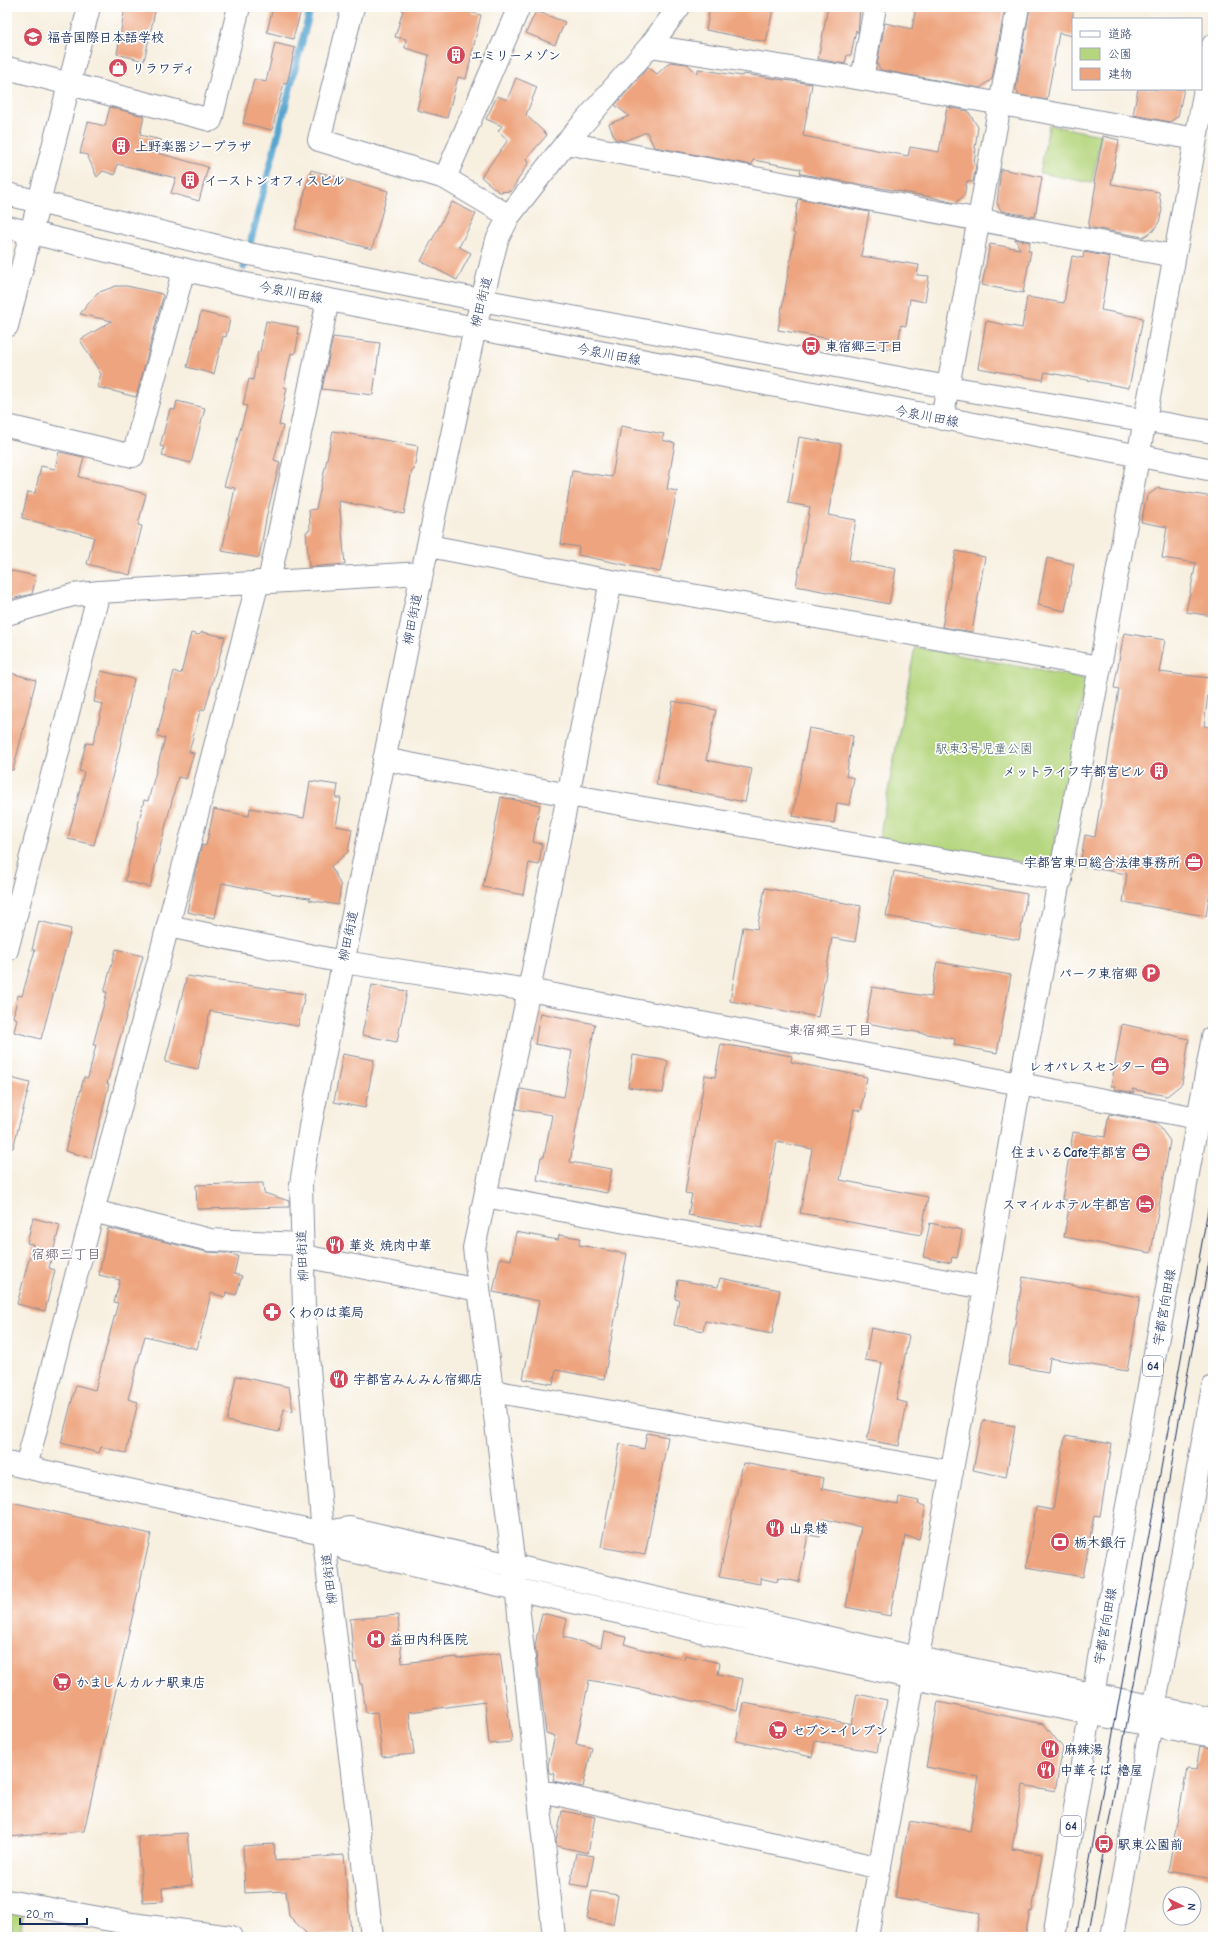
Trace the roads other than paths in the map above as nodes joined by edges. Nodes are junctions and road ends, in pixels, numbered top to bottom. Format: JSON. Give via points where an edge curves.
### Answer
{"nodes":[{"id":1,"x":89,"y":7,"type":"edge"},
{"id":2,"x":239,"y":7,"type":"edge"},
{"id":3,"x":353,"y":7,"type":"edge"},
{"id":4,"x":519,"y":7,"type":"edge"},
{"id":5,"x":679,"y":7,"type":"edge"},
{"id":6,"x":875,"y":7,"type":"edge"},
{"id":7,"x":1018,"y":7,"type":"edge"},
{"id":8,"x":1213,"y":45,"type":"edge"},
{"id":9,"x":650,"y":46,"type":"junction"},
{"id":10,"x":7,"y":68,"type":"edge"},
{"id":11,"x":862,"y":79,"type":"junction"},
{"id":12,"x":70,"y":84,"type":"junction"},
{"id":13,"x":999,"y":105,"type":"junction"},
{"id":14,"x":1196,"y":139,"type":"junction"},
{"id":15,"x":566,"y":143,"type":"junction"},
{"id":16,"x":445,"y":178,"type":"junction"},
{"id":17,"x":7,"y":194,"type":"edge"},
{"id":18,"x":39,"y":203,"type":"junction"},
{"id":19,"x":509,"y":216,"type":"junction"},
{"id":20,"x":978,"y":220,"type":"junction"},
{"id":21,"x":7,"y":227,"type":"edge"},
{"id":22,"x":31,"y":233,"type":"junction"},
{"id":23,"x":1174,"y":256,"type":"junction"},
{"id":24,"x":184,"y":270,"type":"junction"},
{"id":25,"x":328,"y":300,"type":"junction"},
{"id":26,"x":481,"y":300,"type":"junction"},
{"id":27,"x":7,"y":326,"type":"edge"},
{"id":28,"x":474,"y":328,"type":"junction"},
{"id":29,"x":948,"y":387,"type":"junction"},
{"id":30,"x":942,"y":419,"type":"junction"},
{"id":31,"x":1145,"y":420,"type":"junction"},
{"id":32,"x":7,"y":426,"type":"edge"},
{"id":33,"x":1213,"y":432,"type":"edge"},
{"id":34,"x":1138,"y":456,"type":"junction"},
{"id":35,"x":1213,"y":470,"type":"edge"},
{"id":36,"x":429,"y":546,"type":"junction"},
{"id":37,"x":422,"y":573,"type":"junction"},
{"id":38,"x":264,"y":581,"type":"junction"},
{"id":39,"x":611,"y":581,"type":"junction"},
{"id":40,"x":99,"y":592,"type":"junction"},
{"id":41,"x":7,"y":614,"type":"edge"},
{"id":42,"x":1100,"y":667,"type":"junction"},
{"id":43,"x":384,"y":758,"type":"junction"},
{"id":44,"x":568,"y":794,"type":"junction"},
{"id":45,"x":1061,"y":880,"type":"junction"},
{"id":46,"x":168,"y":926,"type":"junction"},
{"id":47,"x":7,"y":950,"type":"edge"},
{"id":48,"x":342,"y":962,"type":"junction"},
{"id":49,"x":529,"y":990,"type":"junction"},
{"id":50,"x":1213,"y":1037,"type":"edge"},
{"id":51,"x":1020,"y":1084,"type":"junction"},
{"id":52,"x":1206,"y":1120,"type":"edge"},
{"id":53,"x":485,"y":1196,"type":"junction"},
{"id":54,"x":93,"y":1211,"type":"junction"},
{"id":55,"x":302,"y":1250,"type":"junction"},
{"id":56,"x":986,"y":1288,"type":"junction"},
{"id":57,"x":479,"y":1290,"type":"junction"},
{"id":58,"x":1213,"y":1387,"type":"edge"},
{"id":59,"x":492,"y":1391,"type":"junction"},
{"id":60,"x":17,"y":1465,"type":"edge"},
{"id":61,"x":952,"y":1472,"type":"junction"},
{"id":62,"x":323,"y":1533,"type":"junction"},
{"id":63,"x":514,"y":1567,"type":"junction"},
{"id":64,"x":516,"y":1589,"type":"junction"},
{"id":65,"x":916,"y":1668,"type":"junction"},
{"id":66,"x":1091,"y":1704,"type":"junction"},
{"id":67,"x":1153,"y":1716,"type":"junction"},
{"id":68,"x":1213,"y":1719,"type":"edge"},
{"id":69,"x":1213,"y":1736,"type":"edge"},
{"id":70,"x":538,"y":1790,"type":"junction"},
{"id":71,"x":880,"y":1868,"type":"junction"},
{"id":72,"x":7,"y":1901,"type":"edge"},
{"id":73,"x":132,"y":1930,"type":"edge"},
{"id":74,"x":231,"y":1937,"type":"edge"},
{"id":75,"x":372,"y":1937,"type":"edge"},
{"id":76,"x":554,"y":1937,"type":"edge"},
{"id":77,"x":867,"y":1937,"type":"edge"},
{"id":78,"x":1054,"y":1937,"type":"edge"},
{"id":79,"x":1112,"y":1937,"type":"edge"}],
"edges":[{"from":1,"to":12,"type":"street"},
{"from":2,"to":12,"type":"street","via":[[211,120]]},
{"from":3,"to":16,"type":"street","via":[[319,140]]},
{"from":4,"to":16,"type":"street"},
{"from":5,"to":9,"type":"street","name":"柳田街道"},
{"from":6,"to":11,"type":"street"},
{"from":7,"to":13,"type":"street"},
{"from":8,"to":14,"type":"street"},
{"from":9,"to":11,"type":"street"},
{"from":9,"to":15,"type":"street","name":"柳田街道"},
{"from":10,"to":12,"type":"street"},
{"from":11,"to":13,"type":"street"},
{"from":12,"to":18,"type":"street"},
{"from":13,"to":14,"type":"street"},
{"from":13,"to":20,"type":"street"},
{"from":14,"to":23,"type":"street"},
{"from":15,"to":19,"type":"street","name":"柳田街道"},
{"from":15,"to":20,"type":"street"},
{"from":16,"to":19,"type":"street"},
{"from":17,"to":18,"type":"street"},
{"from":18,"to":22,"type":"street"},
{"from":18,"to":26,"type":"street","via":[[249,254]]},
{"from":19,"to":26,"type":"street","name":"柳田街道","via":[[497,240]]},
{"from":20,"to":23,"type":"street"},
{"from":20,"to":29,"type":"street"},
{"from":21,"to":22,"type":"street","name":"今泉川田線"},
{"from":22,"to":24,"type":"street","name":"今泉川田線"},
{"from":22,"to":27,"type":"street"},
{"from":23,"to":31,"type":"street"},
{"from":24,"to":25,"type":"street","name":"今泉川田線"},
{"from":24,"to":32,"type":"street","via":[[133,456]]},
{"from":25,"to":28,"type":"street","name":"今泉川田線"},
{"from":25,"to":38,"type":"street"},
{"from":26,"to":28,"type":"street","name":"柳田街道"},
{"from":26,"to":29,"type":"street"},
{"from":28,"to":30,"type":"street","name":"今泉川田線"},
{"from":28,"to":36,"type":"street","name":"柳田街道"},
{"from":29,"to":30,"type":"street"},
{"from":29,"to":31,"type":"street"},
{"from":30,"to":34,"type":"street","name":"今泉川田線"},
{"from":31,"to":33,"type":"street"},
{"from":31,"to":34,"type":"street"},
{"from":34,"to":35,"type":"street","name":"今泉川田線"},
{"from":34,"to":42,"type":"street"},
{"from":36,"to":37,"type":"street","name":"柳田街道"},
{"from":36,"to":39,"type":"street"},
{"from":37,"to":38,"type":"street"},
{"from":37,"to":43,"type":"street","name":"柳田街道"},
{"from":38,"to":40,"type":"street"},
{"from":38,"to":46,"type":"street"},
{"from":39,"to":42,"type":"street"},
{"from":39,"to":44,"type":"street"},
{"from":40,"to":41,"type":"street","via":[[74,595]]},
{"from":40,"to":47,"type":"street"},
{"from":42,"to":45,"type":"street"},
{"from":43,"to":44,"type":"street"},
{"from":43,"to":48,"type":"street","name":"柳田街道"},
{"from":44,"to":45,"type":"street"},
{"from":44,"to":49,"type":"street"},
{"from":45,"to":51,"type":"street"},
{"from":46,"to":48,"type":"street"},
{"from":46,"to":54,"type":"street"},
{"from":48,"to":49,"type":"street"},
{"from":48,"to":55,"type":"street","name":"柳田街道","via":[[301,1184]]},
{"from":49,"to":51,"type":"street"},
{"from":49,"to":53,"type":"street"},
{"from":50,"to":52,"type":"street","name":"宇都宮向田線","number":"64"},
{"from":51,"to":52,"type":"street"},
{"from":51,"to":56,"type":"street"},
{"from":52,"to":66,"type":"street","name":"宇都宮向田線","number":"64"},
{"from":53,"to":56,"type":"street"},
{"from":53,"to":57,"type":"street","via":[[474,1248]]},
{"from":54,"to":55,"type":"street","via":[[210,1240]]},
{"from":54,"to":60,"type":"street"},
{"from":55,"to":57,"type":"street"},
{"from":55,"to":62,"type":"street","name":"柳田街道","via":[[304,1310]]},
{"from":56,"to":61,"type":"street"},
{"from":57,"to":59,"type":"street"},
{"from":58,"to":67,"type":"street"},
{"from":59,"to":61,"type":"street"},
{"from":59,"to":63,"type":"street"},
{"from":60,"to":62,"type":"street"},
{"from":61,"to":65,"type":"street"},
{"from":62,"to":63,"type":"street","via":[[349,1528]]},
{"from":62,"to":64,"type":"street","via":[[347,1550]]},
{"from":62,"to":75,"type":"street","name":"柳田街道"},
{"from":63,"to":64,"type":"street"},
{"from":63,"to":65,"type":"street"},
{"from":64,"to":65,"type":"street"},
{"from":64,"to":70,"type":"street"},
{"from":65,"to":66,"type":"street"},
{"from":65,"to":71,"type":"street"},
{"from":66,"to":67,"type":"street"},
{"from":66,"to":78,"type":"street","name":"宇都宮向田線","number":"64"},
{"from":67,"to":68,"type":"street"},
{"from":67,"to":69,"type":"street"},
{"from":67,"to":79,"type":"street"},
{"from":70,"to":71,"type":"street"},
{"from":70,"to":76,"type":"street"},
{"from":71,"to":77,"type":"street"},
{"from":72,"to":73,"type":"street"},
{"from":73,"to":74,"type":"street"}]}
